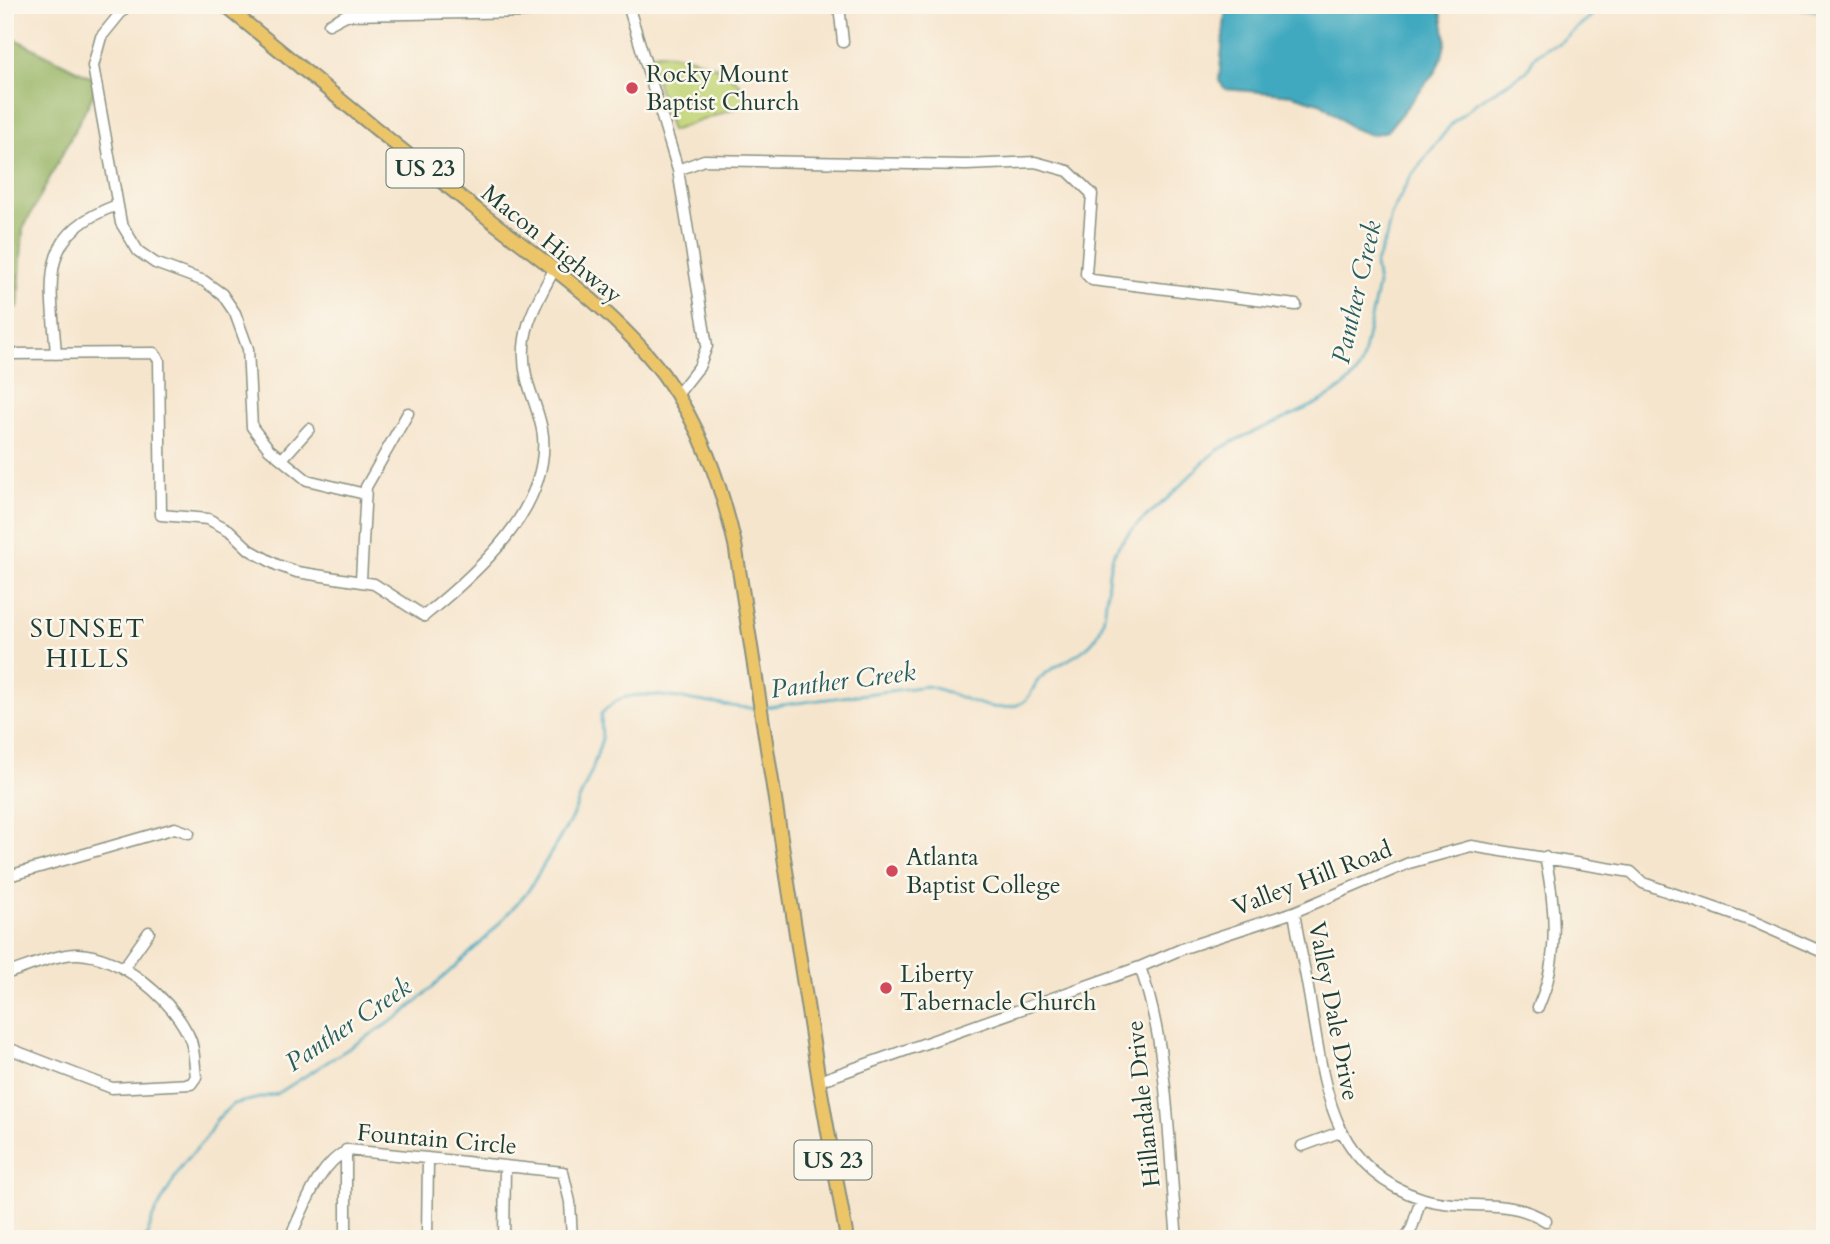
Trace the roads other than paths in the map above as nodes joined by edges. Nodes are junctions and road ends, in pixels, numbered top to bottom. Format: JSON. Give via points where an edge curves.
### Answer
{"nodes":[{"id":1,"x":127,"y":5,"type":"edge"},
{"id":2,"x":224,"y":5,"type":"edge"},
{"id":3,"x":527,"y":5,"type":"edge"},
{"id":4,"x":628,"y":5,"type":"edge"},
{"id":5,"x":839,"y":5,"type":"edge"},
{"id":6,"x":330,"y":24,"type":"dead end"},
{"id":7,"x":843,"y":42,"type":"dead end"},
{"id":8,"x":678,"y":170,"type":"junction"},
{"id":9,"x":117,"y":205,"type":"junction"},
{"id":10,"x":554,"y":270,"type":"junction"},
{"id":11,"x":1296,"y":305,"type":"dead end"},
{"id":12,"x":5,"y":354,"type":"edge"},
{"id":13,"x":57,"y":354,"type":"junction"},
{"id":14,"x":677,"y":395,"type":"junction"},
{"id":15,"x":408,"y":412,"type":"dead end"},
{"id":16,"x":309,"y":429,"type":"dead end"},
{"id":17,"x":282,"y":459,"type":"junction"},
{"id":18,"x":365,"y":494,"type":"junction"},
{"id":19,"x":360,"y":580,"type":"junction"},
{"id":20,"x":188,"y":833,"type":"dead end"},
{"id":21,"x":1545,"y":857,"type":"junction"},
{"id":22,"x":5,"y":877,"type":"edge"},
{"id":23,"x":1294,"y":912,"type":"junction"},
{"id":24,"x":149,"y":932,"type":"dead end"},
{"id":25,"x":1825,"y":953,"type":"edge"},
{"id":26,"x":125,"y":966,"type":"junction"},
{"id":27,"x":1140,"y":967,"type":"junction"},
{"id":28,"x":5,"y":974,"type":"edge"},
{"id":29,"x":1538,"y":1007,"type":"dead end"},
{"id":30,"x":5,"y":1047,"type":"edge"},
{"id":31,"x":819,"y":1081,"type":"junction"},
{"id":32,"x":1340,"y":1132,"type":"junction"},
{"id":33,"x":1302,"y":1146,"type":"dead end"},
{"id":34,"x":346,"y":1150,"type":"junction"},
{"id":35,"x":428,"y":1158,"type":"junction"},
{"id":36,"x":505,"y":1166,"type":"junction"},
{"id":37,"x":1421,"y":1198,"type":"junction"},
{"id":38,"x":1546,"y":1221,"type":"dead end"},
{"id":39,"x":289,"y":1239,"type":"edge"},
{"id":40,"x":346,"y":1239,"type":"edge"},
{"id":41,"x":428,"y":1239,"type":"edge"},
{"id":42,"x":504,"y":1239,"type":"edge"},
{"id":43,"x":572,"y":1239,"type":"edge"},
{"id":44,"x":847,"y":1239,"type":"edge"},
{"id":45,"x":1177,"y":1239,"type":"edge"},
{"id":46,"x":1405,"y":1239,"type":"edge"}],
"edges":[{"from":1,"to":9,"type":"street","via":[[101,37],[93,66]]},
{"from":2,"to":10,"type":"main road","name":"Macon Highway","number":"US 23"},
{"from":3,"to":6,"type":"street","via":[[527,12],[346,15]]},
{"from":4,"to":8,"type":"street"},
{"from":5,"to":7,"type":"street"},
{"from":8,"to":11,"type":"street","via":[[704,160],[1035,162],[1068,171],[1092,194],[1086,274],[1092,280]]},
{"from":8,"to":14,"type":"street","via":[[707,346],[699,367]]},
{"from":9,"to":13,"type":"street","via":[[73,227],[54,261]]},
{"from":9,"to":17,"type":"street","via":[[121,223],[138,251],[166,268],[204,281],[222,294],[235,313],[248,349],[252,426]]},
{"from":10,"to":14,"type":"main road","name":"Macon Highway","number":"US 23","via":[[625,331]]},
{"from":10,"to":19,"type":"street","via":[[524,338],[523,359],[543,435],[543,457],[531,499],[506,537],[424,616],[394,595]]},
{"from":12,"to":13,"type":"street"},
{"from":13,"to":19,"type":"street","via":[[153,353],[159,360],[161,515],[219,523],[250,550],[297,572]]},
{"from":14,"to":31,"type":"main road","number":"US 23","via":[[711,459],[735,544]]},
{"from":15,"to":18,"type":"street"},
{"from":16,"to":17,"type":"street"},
{"from":17,"to":18,"type":"street","via":[[307,480]]},
{"from":18,"to":19,"type":"street"},
{"from":20,"to":22,"type":"street","via":[[175,828]]},
{"from":21,"to":23,"type":"street","name":"Valley Hill Road","via":[[1471,846],[1409,863]]},
{"from":21,"to":25,"type":"street","name":"Valley Hill Road","via":[[1631,872],[1643,883],[1752,921]]},
{"from":21,"to":29,"type":"street","via":[[1554,898],[1551,976]]},
{"from":23,"to":27,"type":"street","name":"Valley Hill Road"},
{"from":23,"to":32,"type":"street","name":"Valley Dale Drive","via":[[1326,1095]]},
{"from":24,"to":26,"type":"street"},
{"from":26,"to":28,"type":"street","via":[[75,953]]},
{"from":26,"to":30,"type":"street","via":[[187,1032],[196,1077],[191,1084],[113,1088]]},
{"from":27,"to":31,"type":"street","name":"Valley Hill Road"},
{"from":27,"to":45,"type":"street","name":"Hillandale Drive","via":[[1154,1006],[1170,1132]]},
{"from":31,"to":44,"type":"main road","number":"US 23"},
{"from":32,"to":33,"type":"street"},
{"from":32,"to":37,"type":"street","name":"Valley Dale Drive","via":[[1371,1170]]},
{"from":34,"to":35,"type":"street","name":"Fountain Circle"},
{"from":34,"to":39,"type":"street","name":"Fountain Circle","via":[[324,1169]]},
{"from":34,"to":40,"type":"street"},
{"from":35,"to":36,"type":"street","name":"Fountain Circle"},
{"from":35,"to":41,"type":"street"},
{"from":36,"to":42,"type":"street"},
{"from":36,"to":43,"type":"street","name":"Fountain Circle","via":[[563,1172]]},
{"from":37,"to":38,"type":"street","name":"Valley Dale Drive","via":[[1506,1206],[1532,1212]]},
{"from":37,"to":46,"type":"street"}]}
